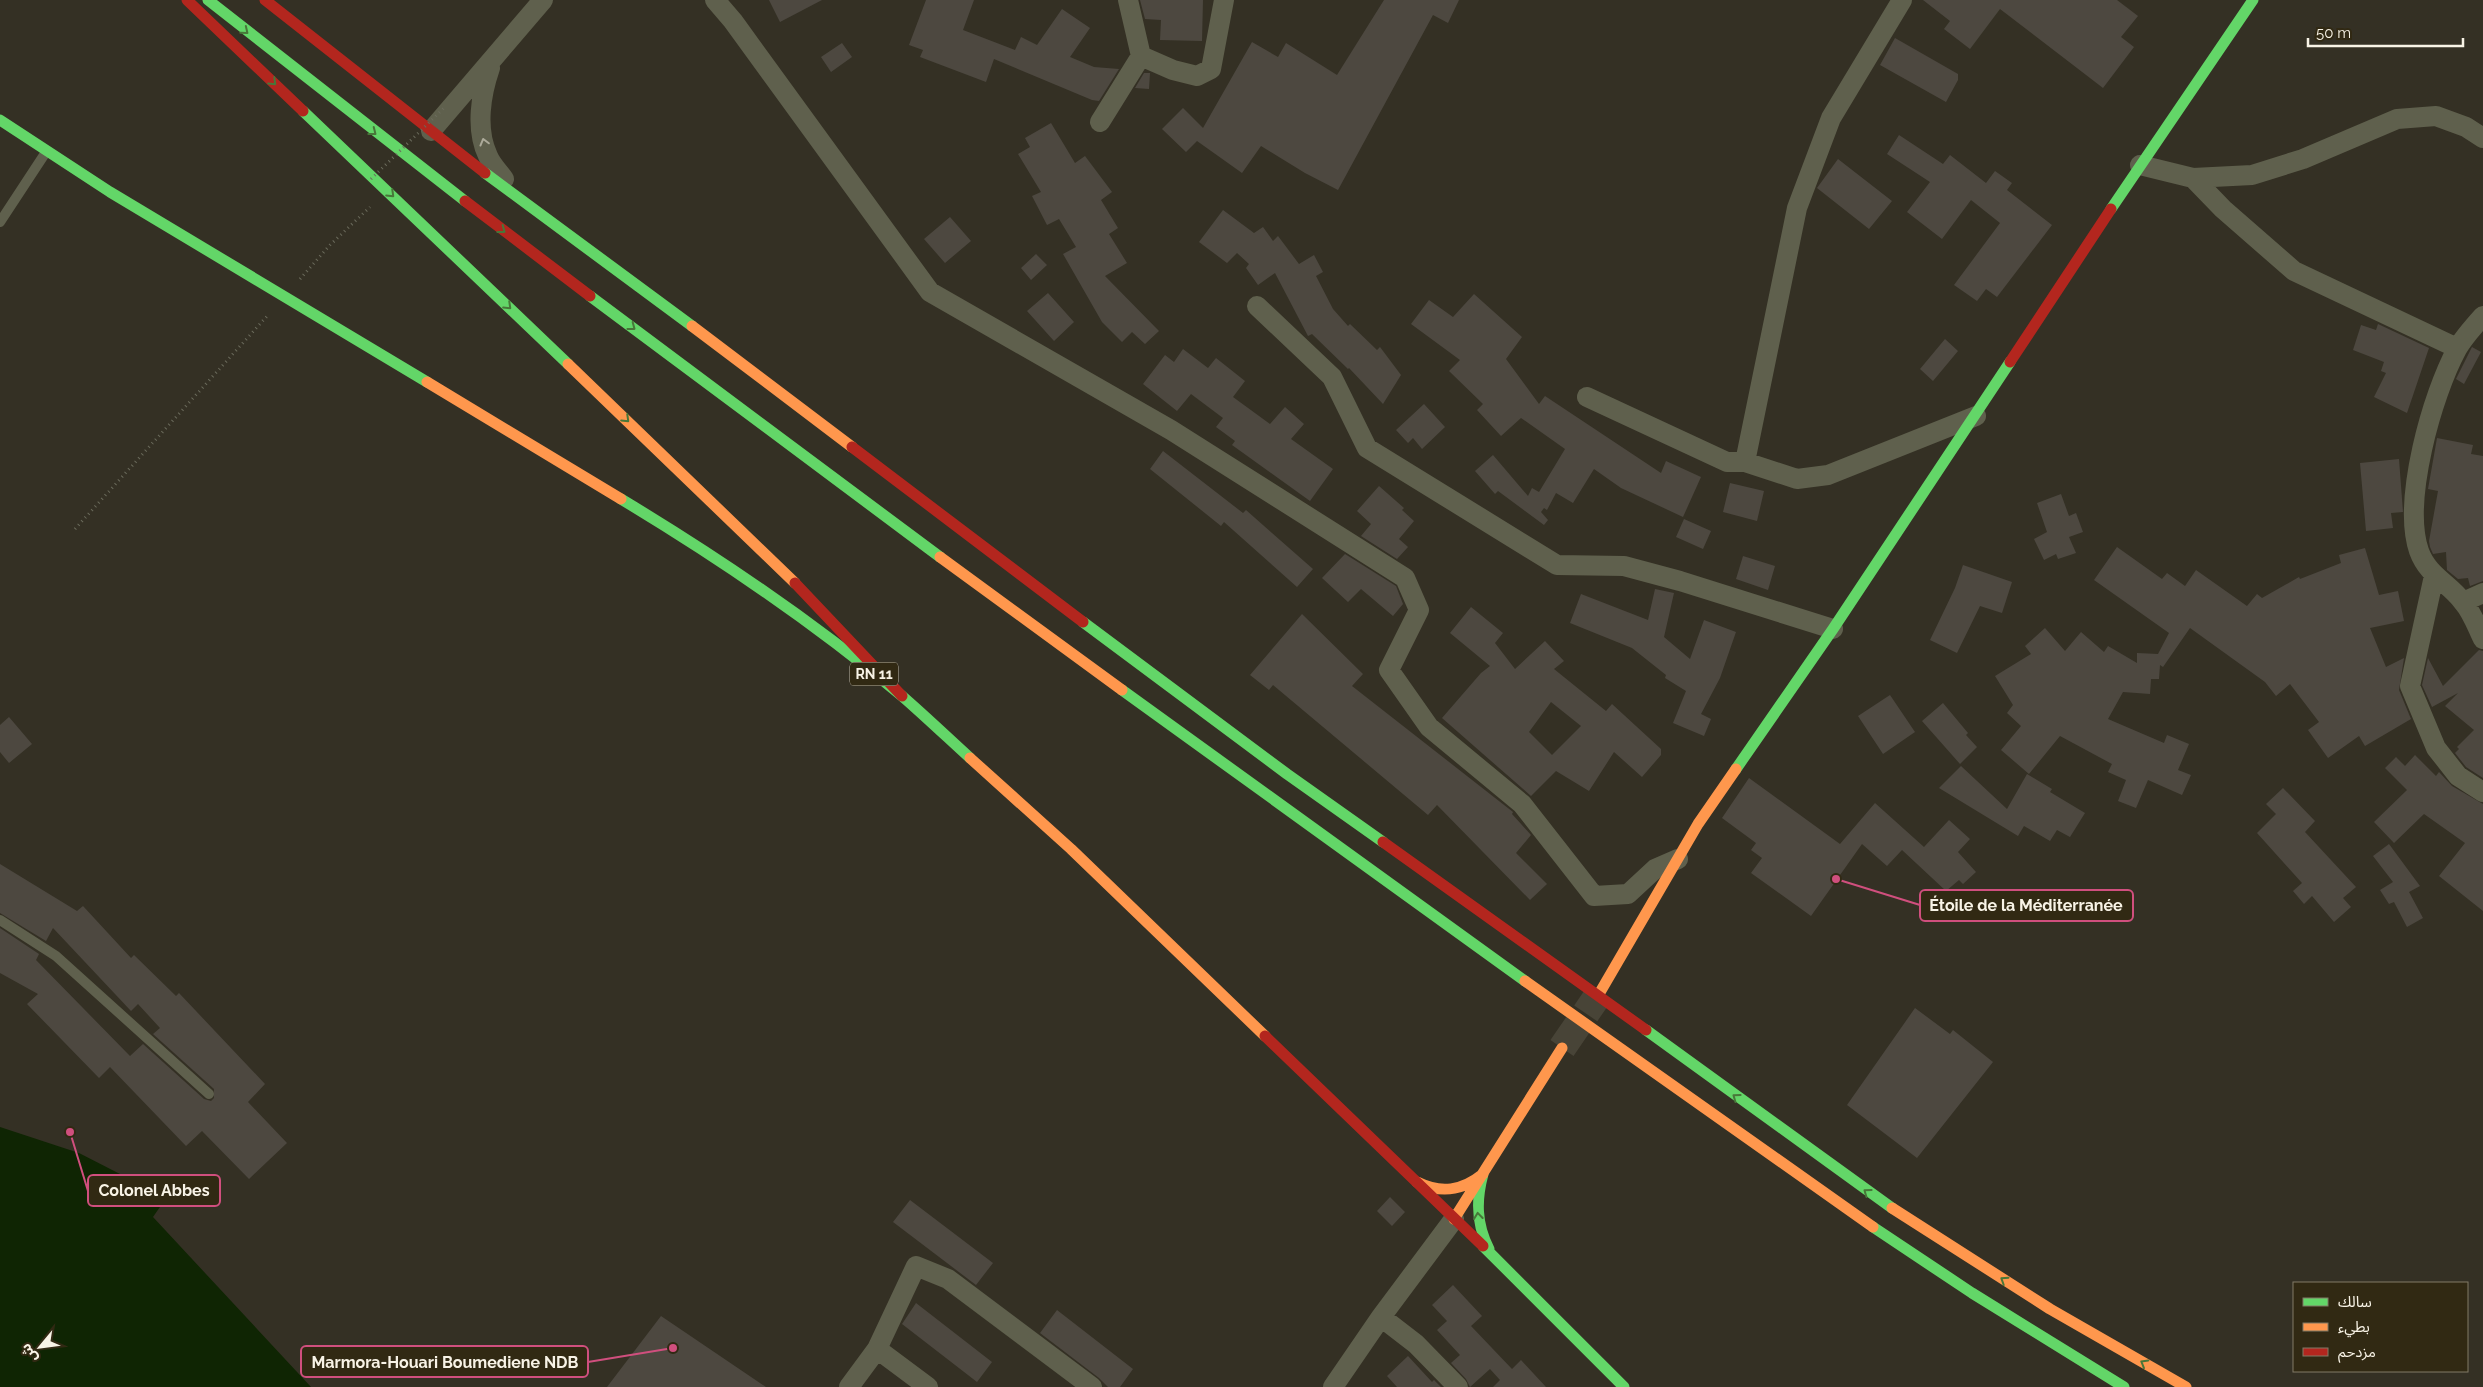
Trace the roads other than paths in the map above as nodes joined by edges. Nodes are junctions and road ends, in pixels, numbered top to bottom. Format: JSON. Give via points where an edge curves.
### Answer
{"nodes":[{"id":1,"x":187,"y":0,"type":"edge"},
{"id":2,"x":208,"y":0,"type":"edge"},
{"id":3,"x":265,"y":0,"type":"edge"},
{"id":4,"x":543,"y":0,"type":"edge"},
{"id":5,"x":715,"y":0,"type":"edge"},
{"id":6,"x":1128,"y":0,"type":"edge"},
{"id":7,"x":1224,"y":0,"type":"edge"},
{"id":8,"x":1902,"y":0,"type":"edge"},
{"id":9,"x":2252,"y":0,"type":"edge"},
{"id":10,"x":1141,"y":56,"type":"junction"},
{"id":11,"x":492,"y":61,"type":"junction"},
{"id":12,"x":0,"y":120,"type":"edge"},
{"id":13,"x":1100,"y":122,"type":"dead end"},
{"id":14,"x":431,"y":131,"type":"junction"},
{"id":15,"x":2483,"y":138,"type":"edge"},
{"id":16,"x":46,"y":151,"type":"junction"},
{"id":17,"x":2140,"y":165,"type":"junction"},
{"id":18,"x":2193,"y":178,"type":"junction"},
{"id":19,"x":518,"y":198,"type":"junction"},
{"id":20,"x":0,"y":222,"type":"edge"},
{"id":21,"x":1257,"y":306,"type":"dead end"},
{"id":22,"x":2483,"y":316,"type":"edge"},
{"id":23,"x":2458,"y":348,"type":"junction"},
{"id":24,"x":1587,"y":397,"type":"dead end"},
{"id":25,"x":1976,"y":416,"type":"junction"},
{"id":26,"x":1744,"y":462,"type":"junction"},
{"id":27,"x":2434,"y":576,"type":"junction"},
{"id":28,"x":2483,"y":593,"type":"edge"},
{"id":29,"x":2464,"y":602,"type":"junction"},
{"id":30,"x":1833,"y":629,"type":"junction"},
{"id":31,"x":2483,"y":639,"type":"edge"},
{"id":32,"x":902,"y":696,"type":"junction"},
{"id":33,"x":2483,"y":792,"type":"edge"},
{"id":34,"x":1678,"y":858,"type":"junction"},
{"id":35,"x":0,"y":920,"type":"edge"},
{"id":36,"x":1599,"y":994,"type":"tunnel mouth"},
{"id":37,"x":1562,"y":1048,"type":"tunnel mouth"},
{"id":38,"x":209,"y":1094,"type":"dead end"},
{"id":39,"x":1484,"y":1174,"type":"junction"},
{"id":40,"x":1413,"y":1180,"type":"junction"},
{"id":41,"x":1454,"y":1219,"type":"junction"},
{"id":42,"x":1493,"y":1255,"type":"junction"},
{"id":43,"x":1381,"y":1317,"type":"junction"},
{"id":44,"x":877,"y":1349,"type":"junction"},
{"id":45,"x":1344,"y":1382,"type":"edge"},
{"id":46,"x":850,"y":1387,"type":"edge"},
{"id":47,"x":928,"y":1387,"type":"edge"},
{"id":48,"x":1092,"y":1387,"type":"edge"},
{"id":49,"x":1458,"y":1387,"type":"edge"},
{"id":50,"x":1624,"y":1387,"type":"edge"},
{"id":51,"x":2124,"y":1387,"type":"edge"},
{"id":52,"x":2186,"y":1387,"type":"edge"}],
"edges":[{"from":1,"to":32,"type":"main road","one_way":true,"via":[[714,504],[826,614]]},
{"from":2,"to":51,"type":"main road","one_way":true,"via":[[408,159],[849,490],[1256,789],[1844,1208],[1972,1293]]},
{"from":3,"to":14,"type":"main road"},
{"from":4,"to":11,"type":"street"},
{"from":5,"to":34,"type":"street","via":[[733,20],[930,292],[1171,430],[1405,578],[1420,610],[1389,670],[1429,727],[1522,804],[1594,896],[1628,894],[1655,869]]},
{"from":6,"to":10,"type":"street"},
{"from":7,"to":10,"type":"street","via":[[1211,69],[1197,76]]},
{"from":8,"to":26,"type":"street","via":[[1831,118],[1797,208]]},
{"from":9,"to":17,"type":"main road"},
{"from":10,"to":13,"type":"street"},
{"from":11,"to":14,"type":"street"},
{"from":19,"to":11,"type":"street","one_way":true,"via":[[488,156],[482,134],[482,91]]},
{"from":12,"to":16,"type":"main road","number":"RN 11"},
{"from":14,"to":19,"type":"main road"},
{"from":15,"to":18,"type":"street","via":[[2466,127],[2436,116],[2398,119],[2303,159],[2252,175]]},
{"from":16,"to":20,"type":"lane"},
{"from":16,"to":32,"type":"main road","number":"RN 11","via":[[684,537],[814,628]]},
{"from":17,"to":18,"type":"street"},
{"from":17,"to":25,"type":"main road"},
{"from":18,"to":23,"type":"street","via":[[2294,271]]},
{"from":52,"to":19,"type":"main road","one_way":true,"via":[[2050,1309],[1878,1199],[1264,757]]},
{"from":21,"to":30,"type":"street","via":[[1332,377],[1367,448],[1557,565],[1624,566]]},
{"from":22,"to":23,"type":"street"},
{"from":23,"to":27,"type":"street","via":[[2443,379],[2423,446],[2414,496],[2419,552]]},
{"from":24,"to":26,"type":"street","via":[[1727,462]]},
{"from":25,"to":26,"type":"street","via":[[1828,476],[1798,478]]},
{"from":25,"to":30,"type":"main road"},
{"from":27,"to":29,"type":"street"},
{"from":27,"to":33,"type":"street","via":[[2410,686],[2436,748],[2458,776]]},
{"from":28,"to":29,"type":"street"},
{"from":29,"to":31,"type":"street"},
{"from":30,"to":34,"type":"main road"},
{"from":32,"to":40,"type":"main road","number":"RN 11","via":[[1071,849]]},
{"from":34,"to":36,"type":"main road"},
{"from":35,"to":38,"type":"lane","via":[[56,956]]},
{"from":37,"to":39,"type":"main road"},
{"from":39,"to":40,"type":"main road","via":[[1466,1186],[1444,1191]]},
{"from":39,"to":41,"type":"main road"},
{"from":42,"to":39,"type":"main road","one_way":true,"via":[[1482,1234],[1477,1210],[1479,1185]]},
{"from":40,"to":41,"type":"main road","number":"RN 11"},
{"from":41,"to":42,"type":"main road","number":"RN 11"},
{"from":41,"to":43,"type":"street"},
{"from":42,"to":50,"type":"main road","number":"RN 11"},
{"from":43,"to":45,"type":"street"},
{"from":43,"to":49,"type":"street","via":[[1416,1344]]},
{"from":44,"to":46,"type":"street"},
{"from":44,"to":47,"type":"street"},
{"from":44,"to":48,"type":"street","via":[[916,1266],[948,1279]]}]}
